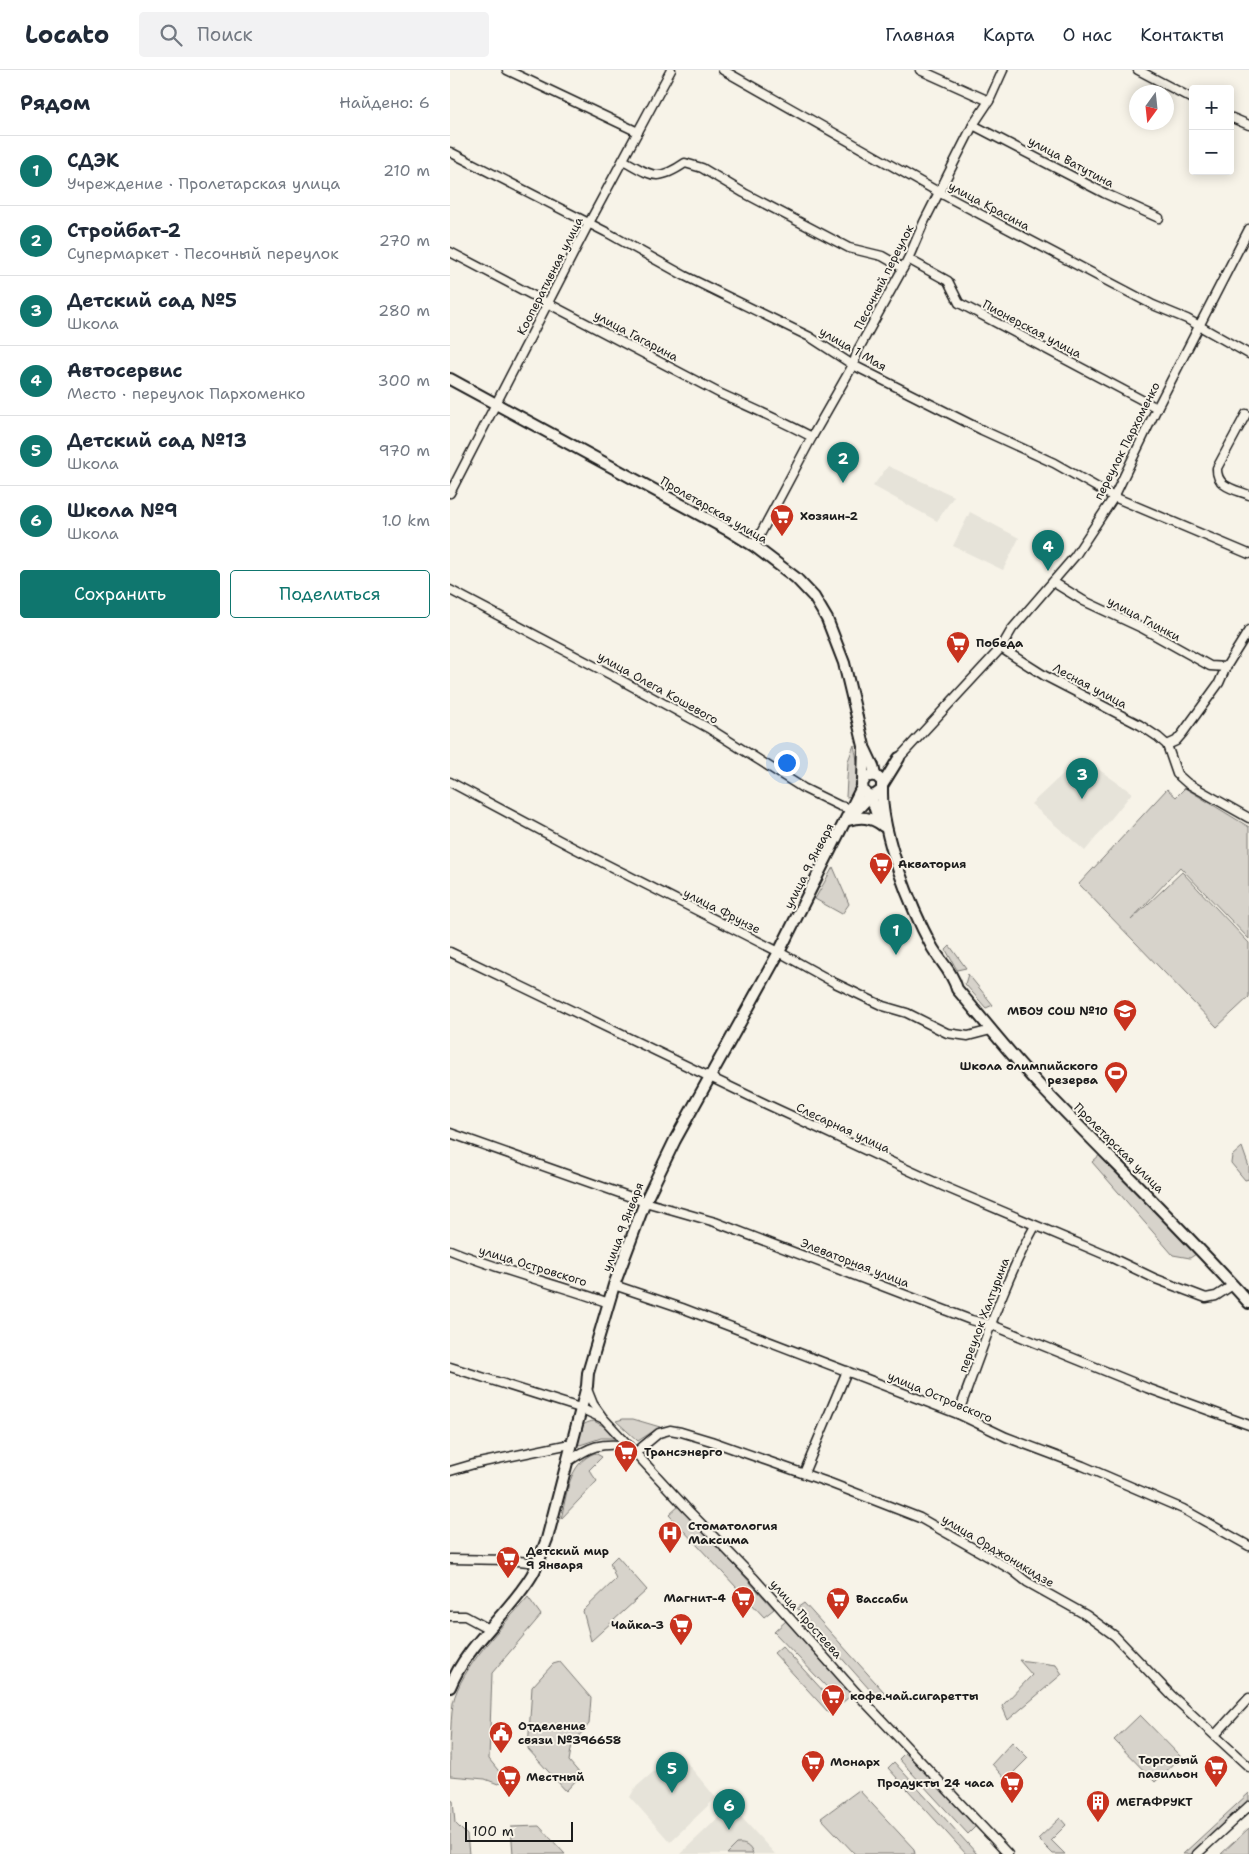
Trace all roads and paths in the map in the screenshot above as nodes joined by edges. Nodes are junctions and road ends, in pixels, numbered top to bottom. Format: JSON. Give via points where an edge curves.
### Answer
{"nodes":[{"id":1,"x":507,"y":70,"type":"edge"},
{"id":2,"x":671,"y":70,"type":"edge"},
{"id":3,"x":723,"y":70,"type":"edge"},
{"id":4,"x":920,"y":70,"type":"edge"},
{"id":5,"x":1003,"y":70,"type":"edge"},
{"id":6,"x":1138,"y":70,"type":"edge"},
{"id":7,"x":1189,"y":97,"type":"edge"},
{"id":8,"x":989,"y":101,"type":"junction"},
{"id":9,"x":1234,"y":119,"type":"edge"},
{"id":10,"x":973,"y":124,"type":"junction"},
{"id":11,"x":1249,"y":125,"type":"edge"},
{"id":12,"x":638,"y":132,"type":"junction"},
{"id":13,"x":450,"y":152,"type":"edge"},
{"id":14,"x":623,"y":160,"type":"junction"},
{"id":15,"x":940,"y":193,"type":"junction"},
{"id":16,"x":1159,"y":218,"type":"dead end"},
{"id":17,"x":589,"y":224,"type":"junction"},
{"id":18,"x":1249,"y":229,"type":"edge"},
{"id":19,"x":450,"y":252,"type":"edge"},
{"id":20,"x":908,"y":259,"type":"junction"},
{"id":21,"x":904,"y":268,"type":"junction"},
{"id":22,"x":549,"y":302,"type":"junction"},
{"id":23,"x":1199,"y":326,"type":"junction"},
{"id":24,"x":1249,"y":354,"type":"edge"},
{"id":25,"x":853,"y":365,"type":"junction"},
{"id":26,"x":450,"y":379,"type":"edge"},
{"id":27,"x":497,"y":404,"type":"junction"},
{"id":28,"x":1157,"y":408,"type":"junction"},
{"id":29,"x":1246,"y":414,"type":"dead end"},
{"id":30,"x":812,"y":437,"type":"junction"},
{"id":31,"x":450,"y":493,"type":"edge"},
{"id":32,"x":1249,"y":496,"type":"edge"},
{"id":33,"x":1114,"y":497,"type":"junction"},
{"id":34,"x":754,"y":546,"type":"junction"},
{"id":35,"x":1249,"y":554,"type":"edge"},
{"id":36,"x":1053,"y":582,"type":"junction"},
{"id":37,"x":450,"y":590,"type":"edge"},
{"id":38,"x":1249,"y":630,"type":"edge"},
{"id":39,"x":1001,"y":648,"type":"junction"},
{"id":40,"x":1226,"y":668,"type":"junction"},
{"id":41,"x":864,"y":746,"type":"junction"},
{"id":42,"x":1167,"y":746,"type":"junction"},
{"id":43,"x":899,"y":758,"type":"junction"},
{"id":44,"x":875,"y":775,"type":"junction"},
{"id":45,"x":450,"y":782,"type":"edge"},
{"id":46,"x":862,"y":784,"type":"junction"},
{"id":47,"x":882,"y":787,"type":"junction"},
{"id":48,"x":871,"y":796,"type":"junction"},
{"id":49,"x":852,"y":809,"type":"junction"},
{"id":50,"x":1249,"y":818,"type":"edge"},
{"id":51,"x":845,"y":824,"type":"junction"},
{"id":52,"x":882,"y":825,"type":"junction"},
{"id":53,"x":888,"y":836,"type":"junction"},
{"id":54,"x":450,"y":952,"type":"edge"},
{"id":55,"x":779,"y":952,"type":"junction"},
{"id":56,"x":991,"y":1030,"type":"junction"},
{"id":57,"x":711,"y":1077,"type":"junction"},
{"id":58,"x":450,"y":1133,"type":"edge"},
{"id":59,"x":644,"y":1202,"type":"junction"},
{"id":60,"x":1035,"y":1226,"type":"junction"},
{"id":61,"x":450,"y":1250,"type":"edge"},
{"id":62,"x":614,"y":1285,"type":"junction"},
{"id":63,"x":1233,"y":1285,"type":"junction"},
{"id":64,"x":609,"y":1303,"type":"junction"},
{"id":65,"x":1249,"y":1303,"type":"edge"},
{"id":66,"x":992,"y":1325,"type":"junction"},
{"id":67,"x":450,"y":1367,"type":"edge"},
{"id":68,"x":847,"y":1372,"type":"junction"},
{"id":69,"x":586,"y":1386,"type":"junction"},
{"id":70,"x":580,"y":1408,"type":"junction"},
{"id":71,"x":958,"y":1414,"type":"junction"},
{"id":72,"x":604,"y":1419,"type":"junction"},
{"id":73,"x":1249,"y":1425,"type":"edge"},
{"id":74,"x":570,"y":1444,"type":"junction"},
{"id":75,"x":633,"y":1449,"type":"junction"},
{"id":76,"x":566,"y":1463,"type":"junction"},
{"id":77,"x":450,"y":1471,"type":"edge"},
{"id":78,"x":804,"y":1473,"type":"junction"},
{"id":79,"x":1249,"y":1546,"type":"edge"},
{"id":80,"x":450,"y":1559,"type":"edge"},
{"id":81,"x":538,"y":1563,"type":"junction"},
{"id":82,"x":450,"y":1616,"type":"edge"},
{"id":83,"x":489,"y":1629,"type":"junction"},
{"id":84,"x":450,"y":1687,"type":"edge"},
{"id":85,"x":1249,"y":1698,"type":"edge"},
{"id":86,"x":1215,"y":1735,"type":"junction"},
{"id":87,"x":1249,"y":1767,"type":"edge"},
{"id":88,"x":1249,"y":1806,"type":"edge"},
{"id":89,"x":1008,"y":1854,"type":"edge"},
{"id":90,"x":1197,"y":1854,"type":"edge"}],
"edges":[{"from":1,"to":12,"type":"street"},
{"from":2,"to":12,"type":"street","name":"Кооперативная улица"},
{"from":3,"to":15,"type":"street","name":"улица Красина"},
{"from":4,"to":8,"type":"street"},
{"from":5,"to":8,"type":"street","name":"Песочный переулок"},
{"from":6,"to":7,"type":"street"},
{"from":8,"to":10,"type":"street","name":"Песочный переулок"},
{"from":9,"to":11,"type":"street"},
{"from":10,"to":15,"type":"street","name":"Песочный переулок"},
{"from":10,"to":16,"type":"street","name":"улица Ватутина"},
{"from":12,"to":14,"type":"street","name":"Кооперативная улица"},
{"from":13,"to":17,"type":"street","name":"улица 1 Мая"},
{"from":14,"to":17,"type":"street","name":"Кооперативная улица"},
{"from":14,"to":21,"type":"street","via":[[660,176],[685,163],[702,168],[849,248],[882,256]]},
{"from":15,"to":20,"type":"street","name":"Песочный переулок"},
{"from":15,"to":23,"type":"street","name":"улица Красина"},
{"from":17,"to":22,"type":"street","name":"Кооперативная улица"},
{"from":17,"to":25,"type":"street","name":"улица 1 Мая","via":[[685,276],[810,337]]},
{"from":18,"to":23,"type":"street","name":"переулок Пархоменко"},
{"from":19,"to":22,"type":"street","name":"улица Гагарина"},
{"from":20,"to":21,"type":"street","name":"Песочный переулок"},
{"from":20,"to":28,"type":"street","name":"Пионерская улица","via":[[948,281],[959,303]]},
{"from":21,"to":25,"type":"street","name":"Песочный переулок","via":[[858,350]]},
{"from":22,"to":27,"type":"street","name":"Кооперативная улица"},
{"from":22,"to":30,"type":"street","name":"улица Гагарина","via":[[721,394]]},
{"from":23,"to":24,"type":"street","name":"улица Красина"},
{"from":23,"to":28,"type":"street","name":"переулок Пархоменко"},
{"from":25,"to":30,"type":"street","name":"Песочный переулок"},
{"from":25,"to":33,"type":"street","name":"улица 1 Мая","via":[[1054,463]]},
{"from":26,"to":27,"type":"main road","name":"Пролетарская улица"},
{"from":27,"to":31,"type":"street","name":"Кооперативная улица"},
{"from":27,"to":34,"type":"main road","name":"Пролетарская улица"},
{"from":28,"to":33,"type":"street","name":"переулок Пархоменко"},
{"from":29,"to":32,"type":"street","via":[[1217,476],[1222,484]]},
{"from":30,"to":34,"type":"street","name":"Песочный переулок"},
{"from":33,"to":35,"type":"street","name":"улица 1 Мая"},
{"from":33,"to":36,"type":"street","name":"переулок Пархоменко","via":[[1086,541]]},
{"from":34,"to":41,"type":"main road","name":"Пролетарская улица","via":[[796,578],[814,597],[827,619],[844,663]]},
{"from":36,"to":39,"type":"street","name":"переулок Пархоменко","via":[[1012,629]]},
{"from":36,"to":40,"type":"street","name":"улица Глинки","via":[[1210,666]]},
{"from":37,"to":49,"type":"street","name":"улица Олега Кошевого","via":[[710,729],[804,788]]},
{"from":38,"to":40,"type":"street"},
{"from":39,"to":42,"type":"street","name":"Лесная улица","via":[[1045,676],[1140,725]]},
{"from":39,"to":43,"type":"street","name":"переулок Пархоменко"},
{"from":40,"to":42,"type":"street","via":[[1182,734]]},
{"from":41,"to":44,"type":"main road"},
{"from":41,"to":46,"type":"main road","name":"Пролетарская улица"},
{"from":42,"to":50,"type":"street","via":[[1172,764],[1187,783]]},
{"from":43,"to":44,"type":"main road","name":"переулок Пархоменко"},
{"from":43,"to":47,"type":"main road"},
{"from":44,"to":46,"type":"main road","via":[[866,777]]},
{"from":44,"to":47,"type":"main road"},
{"from":45,"to":55,"type":"street","name":"улица Фрунзе"},
{"from":46,"to":48,"type":"main road","via":[[863,791]]},
{"from":46,"to":49,"type":"main road","name":"улица 9 Января"},
{"from":47,"to":48,"type":"main road","via":[[879,793]]},
{"from":47,"to":53,"type":"main road","name":"Пролетарская улица"},
{"from":48,"to":51,"type":"main road"},
{"from":48,"to":52,"type":"main road"},
{"from":49,"to":51,"type":"main road","name":"улица 9 Января"},
{"from":51,"to":52,"type":"main road","via":[[857,817],[865,817]]},
{"from":51,"to":55,"type":"main road","name":"улица 9 Января"},
{"from":52,"to":53,"type":"main road"},
{"from":53,"to":56,"type":"main road","name":"Пролетарская улица","via":[[932,948],[957,989]]},
{"from":54,"to":57,"type":"street","name":"Слесарная улица"},
{"from":55,"to":56,"type":"street","name":"улица Фрунзе","via":[[835,983],[883,1006],[907,1012],[947,1033],[968,1036]]},
{"from":55,"to":57,"type":"main road","name":"улица 9 Января"},
{"from":56,"to":63,"type":"main road","name":"Пролетарская улица","via":[[1044,1090]]},
{"from":57,"to":59,"type":"main road","name":"улица 9 Января"},
{"from":57,"to":60,"type":"street","name":"Слесарная улица"},
{"from":58,"to":59,"type":"street","name":"Элеваторная улица"},
{"from":59,"to":62,"type":"main road","name":"улица 9 Января"},
{"from":59,"to":66,"type":"street","name":"Элеваторная улица","via":[[715,1222],[971,1320]]},
{"from":60,"to":63,"type":"street","name":"Слесарная улица","via":[[1206,1298],[1216,1296]]},
{"from":60,"to":66,"type":"street","name":"переулок Халтурина","via":[[1019,1255]]},
{"from":61,"to":64,"type":"street","name":"улица Островского"},
{"from":62,"to":64,"type":"main road","name":"улица 9 Января"},
{"from":62,"to":68,"type":"street","name":"улица Островского"},
{"from":63,"to":65,"type":"main road","name":"Пролетарская улица"},
{"from":64,"to":69,"type":"main road","name":"улица 9 Января"},
{"from":66,"to":71,"type":"street","name":"переулок Халтурина"},
{"from":66,"to":73,"type":"street","name":"Элеваторная улица","via":[[1147,1388]]},
{"from":67,"to":70,"type":"street"},
{"from":68,"to":71,"type":"street","name":"улица Островского"},
{"from":68,"to":78,"type":"street"},
{"from":69,"to":70,"type":"main road","name":"улица 9 Января"},
{"from":69,"to":72,"type":"street"},
{"from":70,"to":72,"type":"street","name":"улица Простеева"},
{"from":70,"to":74,"type":"main road","name":"улица 9 Января"},
{"from":71,"to":79,"type":"street","name":"улица Островского","via":[[1006,1437],[1183,1509]]},
{"from":72,"to":75,"type":"street","name":"улица Простеева"},
{"from":74,"to":76,"type":"main road","name":"улица 9 Января"},
{"from":74,"to":77,"type":"street"},
{"from":75,"to":76,"type":"street","via":[[599,1444],[587,1448]]},
{"from":75,"to":78,"type":"street","name":"улица Орджоникидзе","via":[[670,1430]]},
{"from":75,"to":89,"type":"street","name":"улица Простеева"},
{"from":76,"to":81,"type":"main road","name":"улица 9 Января"},
{"from":78,"to":86,"type":"street","name":"улица Орджоникидзе","via":[[920,1518],[1086,1615],[1115,1636],[1172,1696]]},
{"from":80,"to":81,"type":"street"},
{"from":81,"to":83,"type":"main road","name":"улица 9 Января","via":[[517,1596]]},
{"from":82,"to":83,"type":"street","via":[[466,1616]]},
{"from":83,"to":84,"type":"main road","name":"улица 9 Января","via":[[462,1664]]},
{"from":85,"to":86,"type":"street"},
{"from":86,"to":87,"type":"street","name":"улица Орджоникидзе"},
{"from":88,"to":90,"type":"street"}]}
